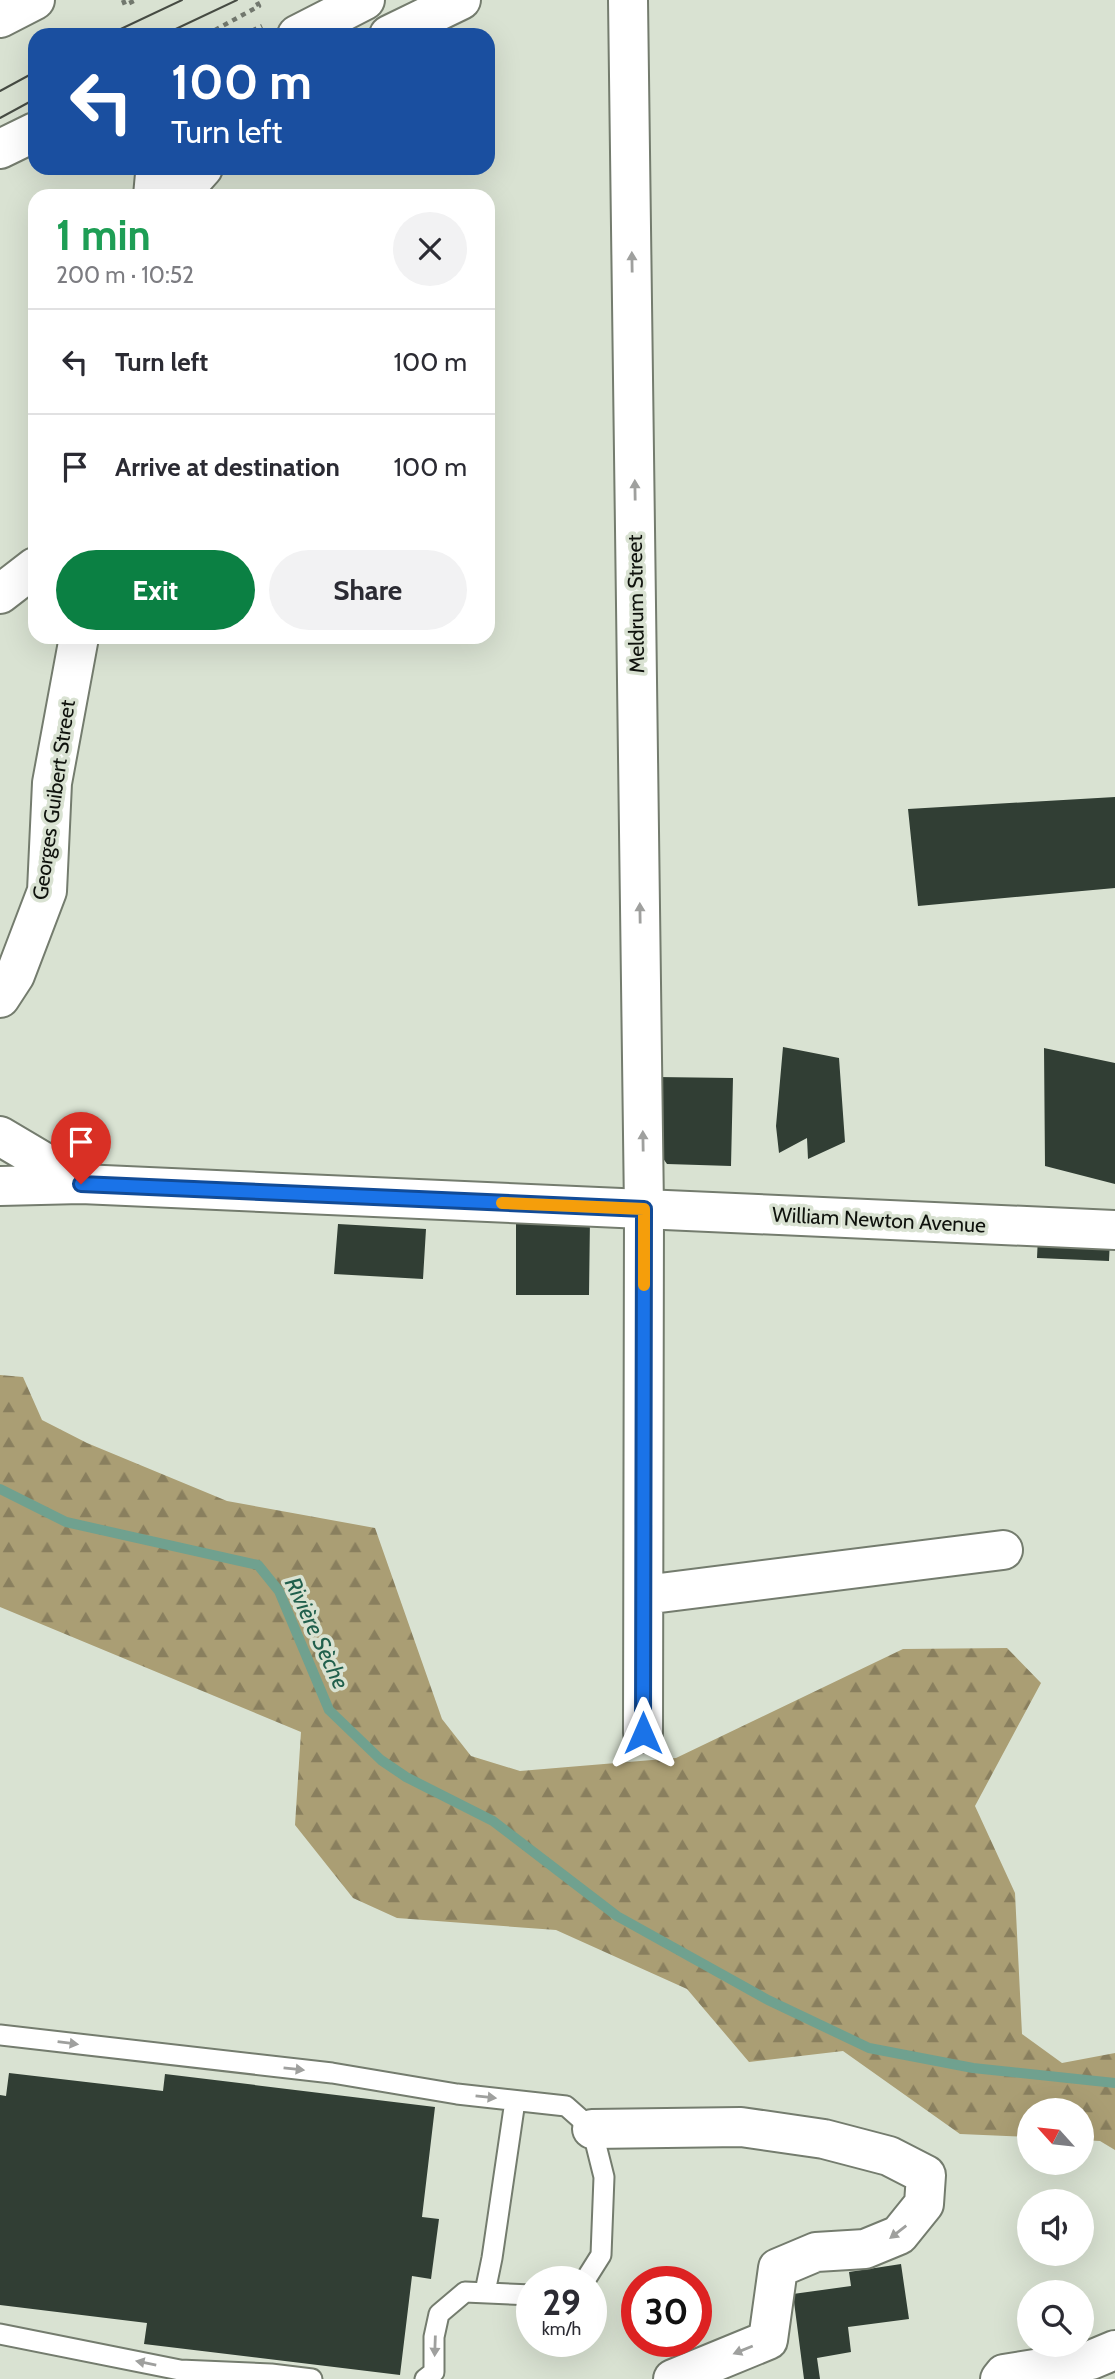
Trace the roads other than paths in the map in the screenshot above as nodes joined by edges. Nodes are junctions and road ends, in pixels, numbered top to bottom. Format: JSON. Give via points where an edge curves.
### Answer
{"nodes":[{"id":1,"x":36,"y":0,"type":"edge"},
{"id":2,"x":365,"y":0,"type":"edge"},
{"id":3,"x":461,"y":0,"type":"edge"},
{"id":4,"x":628,"y":0,"type":"edge"},
{"id":5,"x":0,"y":18,"type":"edge"},
{"id":6,"x":311,"y":28,"type":"edge"},
{"id":7,"x":403,"y":28,"type":"edge"},
{"id":8,"x":28,"y":135,"type":"edge"},
{"id":9,"x":0,"y":149,"type":"edge"},
{"id":10,"x":177,"y":175,"type":"edge"},
{"id":11,"x":159,"y":180,"type":"edge"},
{"id":12,"x":28,"y":572,"type":"edge"},
{"id":13,"x":0,"y":594,"type":"edge"},
{"id":14,"x":78,"y":644,"type":"edge"},
{"id":15,"x":0,"y":998,"type":"edge"},
{"id":16,"x":0,"y":1136,"type":"edge"},
{"id":17,"x":81,"y":1184,"type":"junction"},
{"id":18,"x":0,"y":1186,"type":"edge"},
{"id":19,"x":644,"y":1209,"type":"junction"},
{"id":20,"x":1115,"y":1230,"type":"edge"},
{"id":21,"x":1003,"y":1549,"type":"dead end"},
{"id":22,"x":644,"y":1595,"type":"junction"},
{"id":23,"x":643,"y":1733,"type":"dead end"},
{"id":24,"x":0,"y":2035,"type":"edge"},
{"id":25,"x":515,"y":2101,"type":"junction"},
{"id":26,"x":592,"y":2129,"type":"junction"},
{"id":27,"x":594,"y":2266,"type":"edge"},
{"id":28,"x":485,"y":2291,"type":"junction"},
{"id":29,"x":516,"y":2294,"type":"edge"},
{"id":30,"x":0,"y":2334,"type":"edge"},
{"id":31,"x":1115,"y":2350,"type":"edge"},
{"id":32,"x":659,"y":2375,"type":"edge"},
{"id":33,"x":312,"y":2379,"type":"edge"},
{"id":34,"x":425,"y":2379,"type":"edge"},
{"id":35,"x":1000,"y":2379,"type":"edge"}],
"edges":[{"from":1,"to":5,"type":"street"},
{"from":2,"to":6,"type":"street"},
{"from":3,"to":7,"type":"street"},
{"from":19,"to":4,"type":"street","name":"Meldrum Street","one_way":true},
{"from":8,"to":9,"type":"street"},
{"from":10,"to":11,"type":"street"},
{"from":12,"to":13,"type":"street"},
{"from":14,"to":15,"type":"street","name":"Georges Guibert Street","via":[[52,783],[47,891],[15,975]]},
{"from":16,"to":17,"type":"street"},
{"from":17,"to":18,"type":"street","name":"William Newton Avenue"},
{"from":17,"to":19,"type":"street","name":"William Newton Avenue"},
{"from":19,"to":20,"type":"street","name":"William Newton Avenue"},
{"from":19,"to":22,"type":"street","name":"Meldrum Street"},
{"from":21,"to":22,"type":"street"},
{"from":22,"to":23,"type":"street","name":"Meldrum Street"},
{"from":24,"to":25,"type":"lane","one_way":true,"via":[[332,2073]]},
{"from":25,"to":26,"type":"lane","via":[[566,2106]]},
{"from":25,"to":28,"type":"lane"},
{"from":26,"to":27,"type":"lane","via":[[604,2176],[601,2255]]},
{"from":26,"to":32,"type":"street","one_way":true,"via":[[741,2127],[824,2139],[890,2156],[926,2175],[924,2204],[899,2235],[865,2249],[816,2252],[778,2268],[768,2340]]},
{"from":28,"to":29,"type":"lane"},
{"from":28,"to":34,"type":"lane","one_way":true,"via":[[465,2292],[439,2314],[434,2372]]},
{"from":33,"to":30,"type":"lane","one_way":true,"via":[[180,2370]]},
{"from":31,"to":35,"type":"street","via":[[1090,2360],[1004,2374]]}]}
